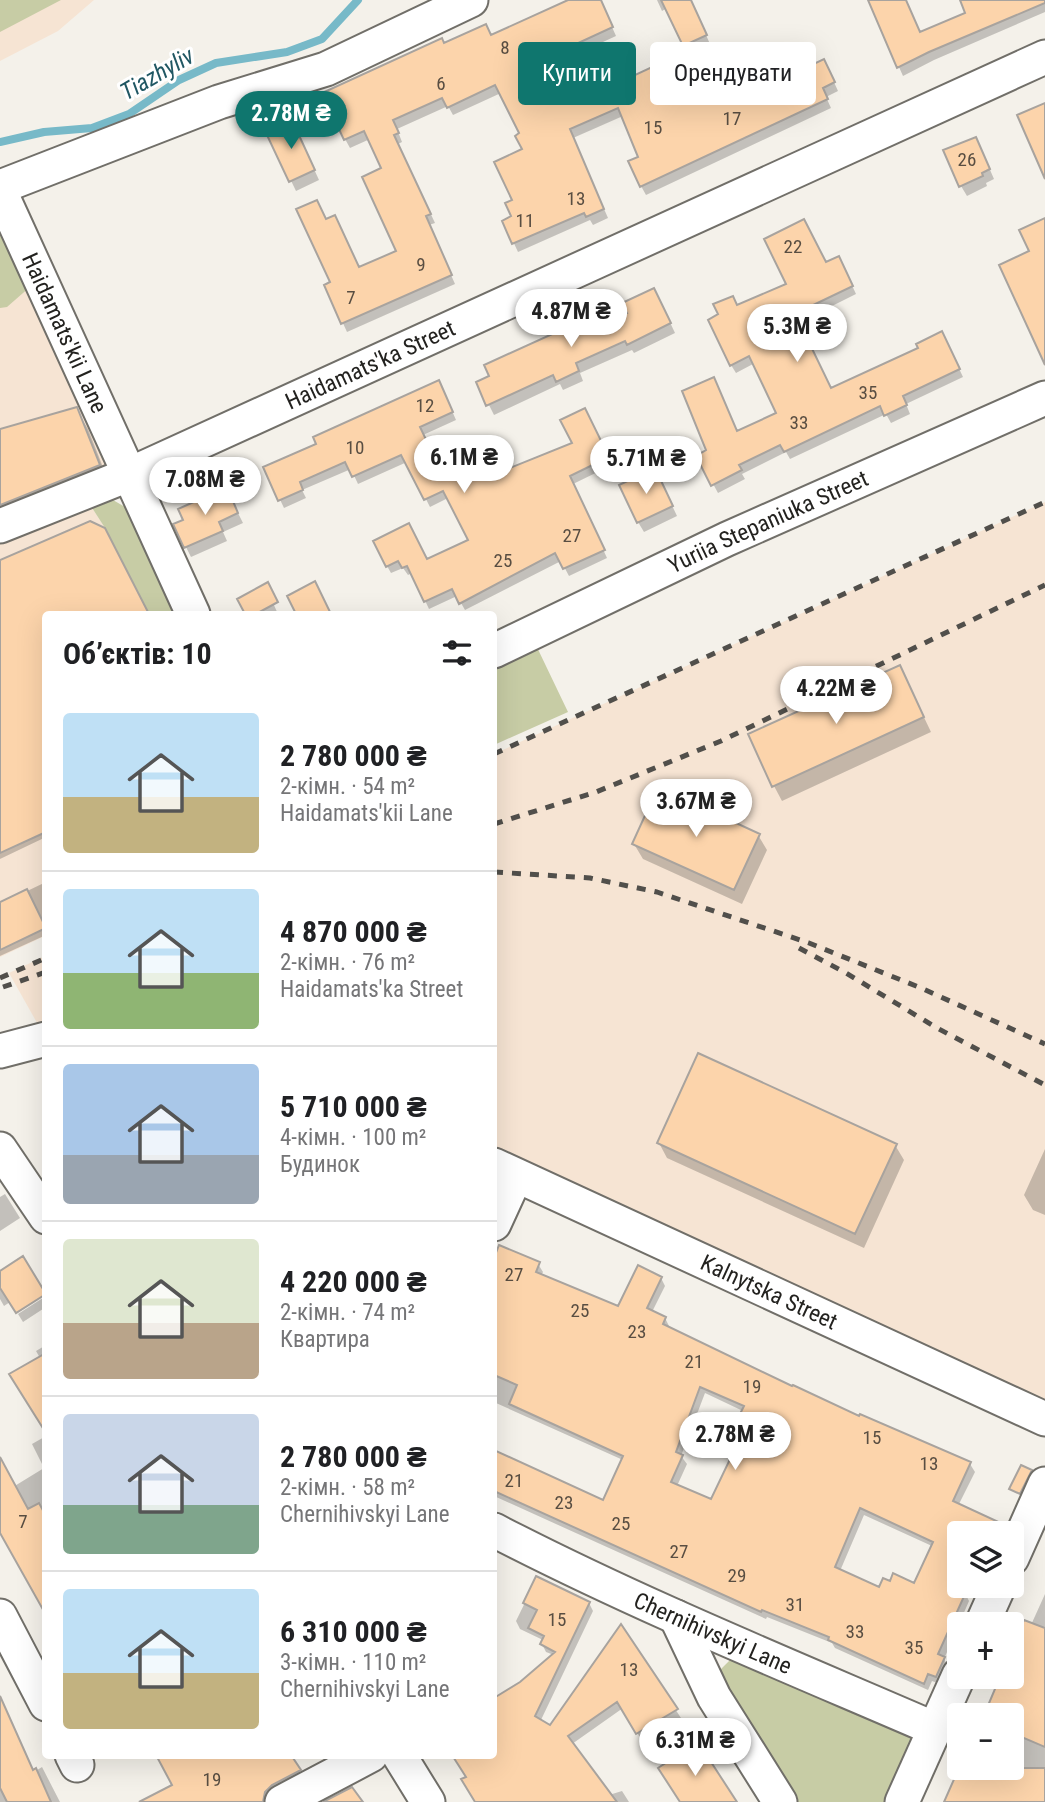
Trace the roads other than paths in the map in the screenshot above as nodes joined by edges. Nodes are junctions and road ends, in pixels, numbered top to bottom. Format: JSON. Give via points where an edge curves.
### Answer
{"nodes":[{"id":1,"x":471,"y":0,"type":"edge"},
{"id":2,"x":1045,"y":57,"type":"edge"},
{"id":3,"x":0,"y":189,"type":"edge"},
{"id":4,"x":1045,"y":398,"type":"edge"},
{"id":5,"x":128,"y":475,"type":"junction"},
{"id":6,"x":0,"y":526,"type":"edge"},
{"id":7,"x":192,"y":611,"type":"edge"},
{"id":8,"x":497,"y":650,"type":"edge"},
{"id":9,"x":42,"y":1040,"type":"edge"},
{"id":10,"x":0,"y":1051,"type":"edge"},
{"id":11,"x":0,"y":1149,"type":"edge"},
{"id":12,"x":505,"y":1170,"type":"edge"},
{"id":13,"x":497,"y":1209,"type":"edge"},
{"id":14,"x":42,"y":1211,"type":"edge"},
{"id":15,"x":1045,"y":1419,"type":"edge"},
{"id":16,"x":1045,"y":1484,"type":"edge"},
{"id":17,"x":1024,"y":1531,"type":"edge"},
{"id":18,"x":497,"y":1532,"type":"edge"},
{"id":19,"x":0,"y":1616,"type":"edge"},
{"id":20,"x":676,"y":1617,"type":"junction"},
{"id":21,"x":953,"y":1689,"type":"edge"},
{"id":22,"x":42,"y":1696,"type":"edge"},
{"id":23,"x":935,"y":1729,"type":"junction"},
{"id":24,"x":363,"y":1759,"type":"edge"},
{"id":25,"x":401,"y":1759,"type":"edge"},
{"id":26,"x":282,"y":1802,"type":"edge"},
{"id":27,"x":428,"y":1802,"type":"edge"},
{"id":28,"x":780,"y":1802,"type":"edge"},
{"id":29,"x":902,"y":1802,"type":"edge"}],
"edges":[{"from":1,"to":3,"type":"street","name":"Haidamats'kii Lane","via":[[326,69],[219,102]]},
{"from":2,"to":5,"type":"street","name":"Haidamats'ka Street"},
{"from":3,"to":5,"type":"street","name":"Haidamats'kii Lane"},
{"from":4,"to":8,"type":"street","name":"Yuriia Stepaniuka Street","via":[[727,539]]},
{"from":5,"to":6,"type":"street","name":"Haidamats'ka Street"},
{"from":5,"to":7,"type":"street"},
{"from":9,"to":10,"type":"street"},
{"from":11,"to":14,"type":"street"},
{"from":12,"to":13,"type":"street"},
{"from":12,"to":15,"type":"street","name":"Kalnytska Street"},
{"from":16,"to":17,"type":"street"},
{"from":18,"to":20,"type":"street","name":"Chernihivskyi Lane"},
{"from":19,"to":22,"type":"street"},
{"from":20,"to":23,"type":"street","name":"Chernihivskyi Lane"},
{"from":20,"to":28,"type":"street","via":[[714,1697]]},
{"from":21,"to":23,"type":"street"},
{"from":23,"to":29,"type":"street"},
{"from":24,"to":26,"type":"street"},
{"from":25,"to":27,"type":"street"}]}
